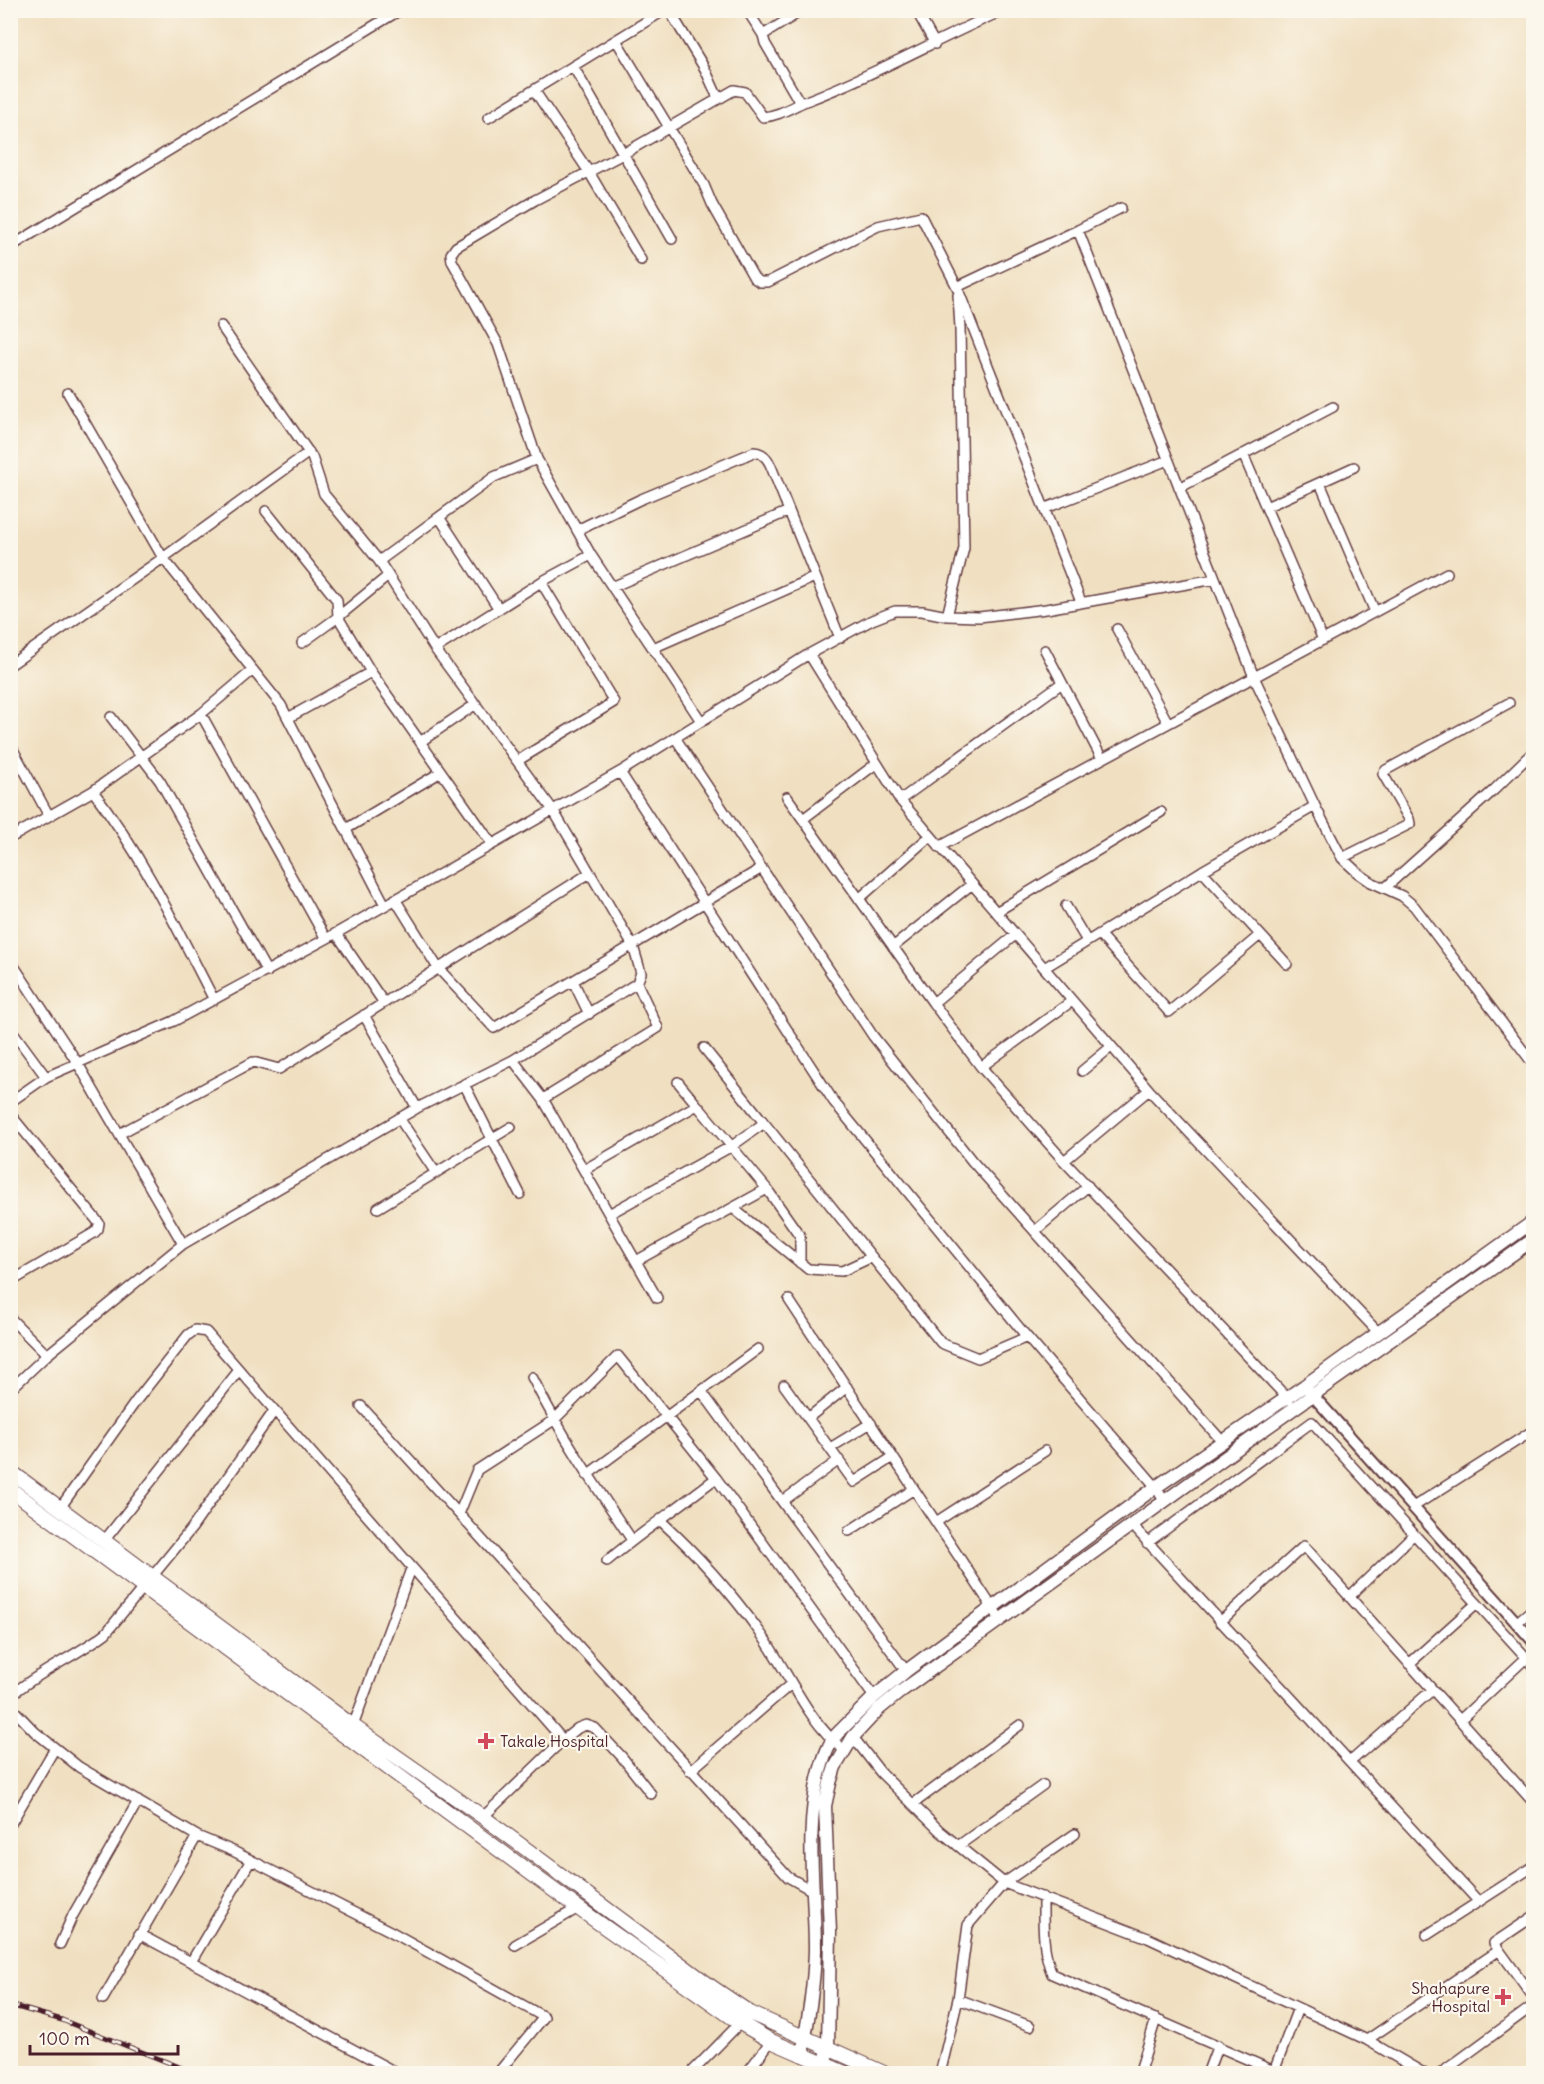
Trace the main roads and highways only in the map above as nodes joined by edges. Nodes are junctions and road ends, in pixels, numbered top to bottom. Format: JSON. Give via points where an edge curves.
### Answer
{"nodes":[{"id":1,"x":1533,"y":1221,"type":"edge"},
{"id":2,"x":1533,"y":1239,"type":"edge"},
{"id":3,"x":1308,"y":1390,"type":"junction"},
{"id":4,"x":1291,"y":1402,"type":"junction"},
{"id":5,"x":10,"y":1471,"type":"edge"},
{"id":6,"x":10,"y":1489,"type":"edge"},
{"id":7,"x":805,"y":2039,"type":"junction"},
{"id":8,"x":828,"y":2048,"type":"junction"},
{"id":9,"x":802,"y":2055,"type":"junction"},
{"id":10,"x":825,"y":2064,"type":"junction"},
{"id":11,"x":847,"y":2073,"type":"edge"},
{"id":12,"x":886,"y":2073,"type":"edge"}],
"edges":[{"from":1,"to":3,"type":"main road","via":[[1378,1332]]},
{"from":2,"to":3,"type":"main road"},
{"from":3,"to":4,"type":"main road"},
{"from":4,"to":7,"type":"main road","via":[[1156,1487],[906,1671],[831,1740],[812,1811],[814,1969]]},
{"from":4,"to":8,"type":"main road","via":[[1132,1525],[900,1692],[853,1737],[835,1767],[825,1806],[830,1932]]},
{"from":5,"to":7,"type":"main road","via":[[713,1988],[750,2013]]},
{"from":6,"to":9,"type":"main road","via":[[578,1908],[740,2023]]},
{"from":7,"to":8,"type":"main road"},
{"from":7,"to":9,"type":"main road"},
{"from":8,"to":10,"type":"main road"},
{"from":8,"to":12,"type":"main road"},
{"from":9,"to":10,"type":"main road"},
{"from":10,"to":11,"type":"main road"}]}
